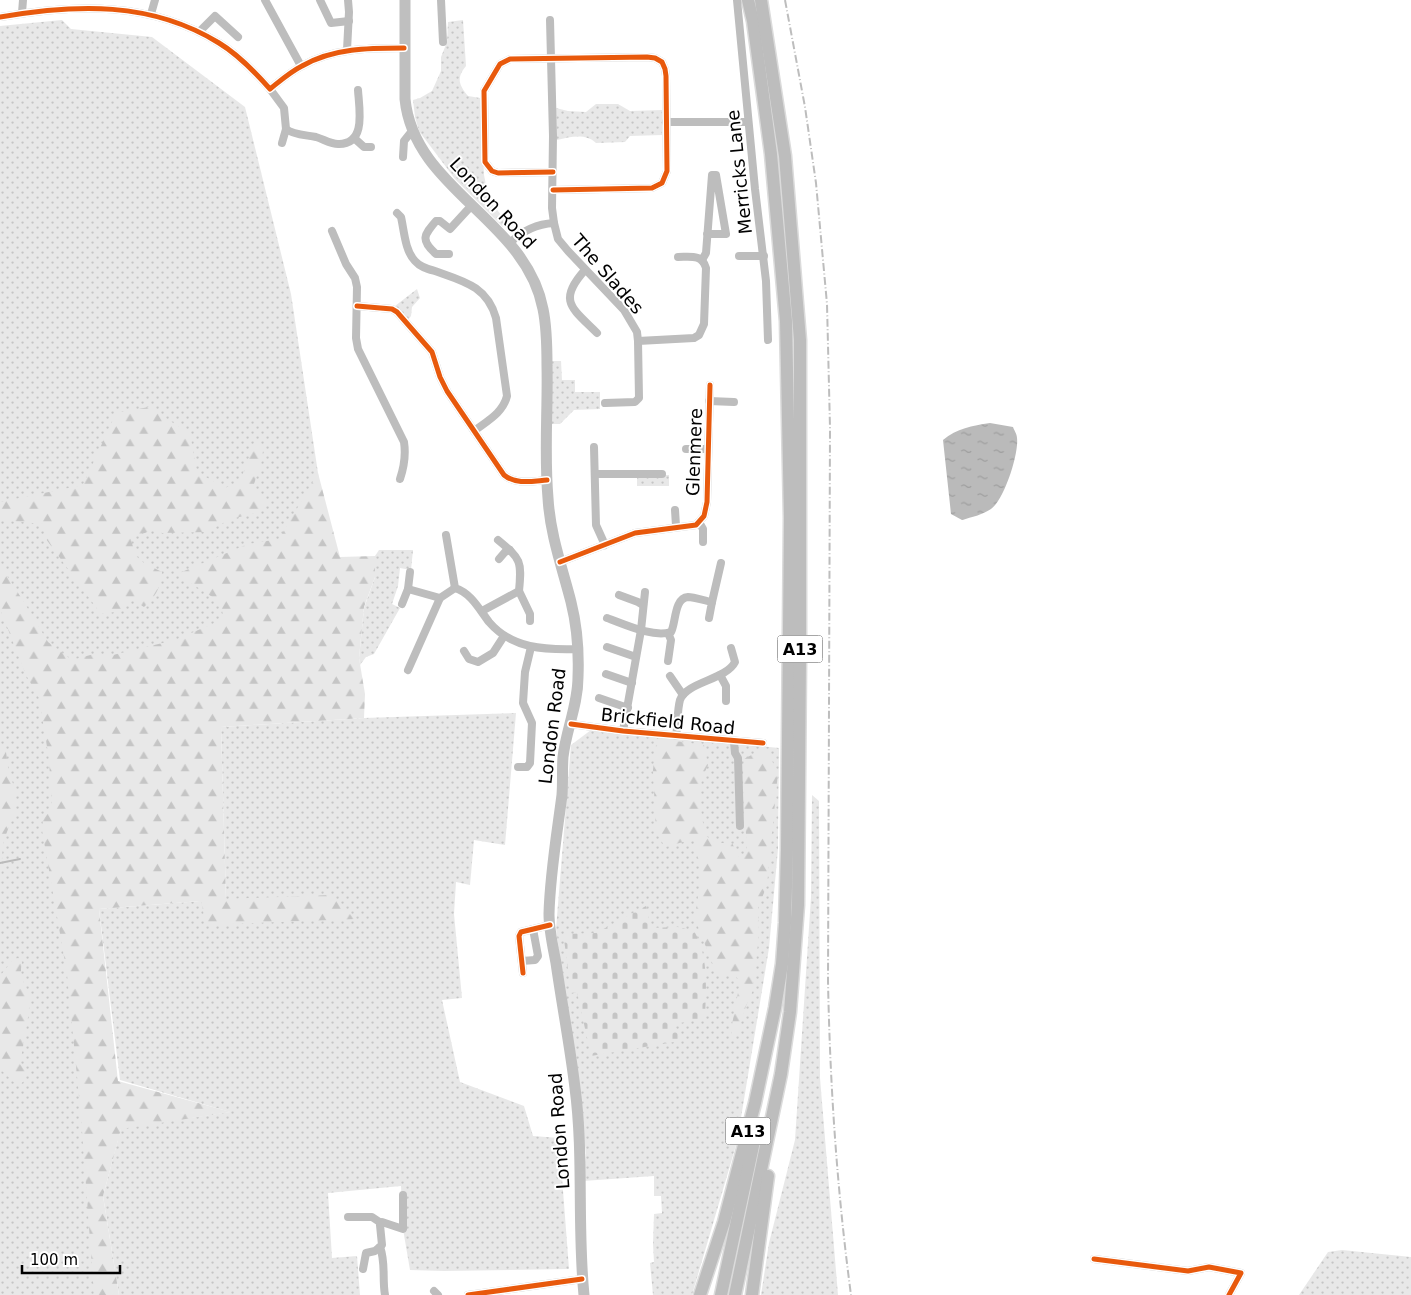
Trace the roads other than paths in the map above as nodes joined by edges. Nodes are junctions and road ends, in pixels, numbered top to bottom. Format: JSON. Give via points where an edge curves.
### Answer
{"nodes":[{"id":1,"x":22,"y":0,"type":"edge"},
{"id":2,"x":155,"y":0,"type":"edge"},
{"id":3,"x":265,"y":0,"type":"edge"},
{"id":4,"x":320,"y":0,"type":"edge"},
{"id":5,"x":348,"y":0,"type":"edge"},
{"id":6,"x":405,"y":0,"type":"edge"},
{"id":7,"x":441,"y":0,"type":"edge"},
{"id":8,"x":737,"y":0,"type":"edge"},
{"id":9,"x":748,"y":0,"type":"edge"},
{"id":10,"x":761,"y":0,"type":"edge"},
{"id":11,"x":22,"y":13,"type":"junction"},
{"id":12,"x":151,"y":14,"type":"junction"},
{"id":13,"x":0,"y":17,"type":"edge"},
{"id":14,"x":550,"y":20,"type":"dead end"},
{"id":15,"x":349,"y":21,"type":"junction"},
{"id":16,"x":199,"y":32,"type":"junction"},
{"id":17,"x":238,"y":37,"type":"dead end"},
{"id":18,"x":443,"y":42,"type":"dead end"},
{"id":19,"x":404,"y":48,"type":"junction"},
{"id":20,"x":347,"y":50,"type":"junction"},
{"id":21,"x":552,"y":58,"type":"junction"},
{"id":22,"x":301,"y":66,"type":"junction"},
{"id":23,"x":270,"y":89,"type":"junction"},
{"id":24,"x":358,"y":90,"type":"dead end"},
{"id":25,"x":666,"y":122,"type":"junction"},
{"id":26,"x":748,"y":122,"type":"junction"},
{"id":27,"x":286,"y":129,"type":"junction"},
{"id":28,"x":412,"y":131,"type":"junction"},
{"id":29,"x":354,"y":138,"type":"junction"},
{"id":30,"x":282,"y":142,"type":"dead end"},
{"id":31,"x":371,"y":147,"type":"dead end"},
{"id":32,"x":403,"y":156,"type":"dead end"},
{"id":33,"x":553,"y":172,"type":"junction"},
{"id":34,"x":553,"y":190,"type":"junction"},
{"id":35,"x":472,"y":205,"type":"junction"},
{"id":36,"x":397,"y":213,"type":"dead end"},
{"id":37,"x":554,"y":223,"type":"junction"},
{"id":38,"x":332,"y":231,"type":"dead end"},
{"id":39,"x":707,"y":234,"type":"junction"},
{"id":40,"x":510,"y":243,"type":"junction"},
{"id":41,"x":449,"y":254,"type":"dead end"},
{"id":42,"x":739,"y":256,"type":"dead end"},
{"id":43,"x":764,"y":256,"type":"junction"},
{"id":44,"x":678,"y":257,"type":"dead end"},
{"id":45,"x":702,"y":260,"type":"junction"},
{"id":46,"x":585,"y":270,"type":"junction"},
{"id":47,"x":357,"y":306,"type":"junction"},
{"id":48,"x":597,"y":333,"type":"dead end"},
{"id":49,"x":768,"y":340,"type":"dead end"},
{"id":50,"x":638,"y":341,"type":"junction"},
{"id":51,"x":710,"y":385,"type":"dead end"},
{"id":52,"x":709,"y":401,"type":"junction"},
{"id":53,"x":734,"y":402,"type":"dead end"},
{"id":54,"x":605,"y":403,"type":"dead end"},
{"id":55,"x":474,"y":431,"type":"junction"},
{"id":56,"x":594,"y":447,"type":"dead end"},
{"id":57,"x":686,"y":449,"type":"dead end"},
{"id":58,"x":708,"y":449,"type":"junction"},
{"id":59,"x":595,"y":474,"type":"junction"},
{"id":60,"x":662,"y":474,"type":"dead end"},
{"id":61,"x":400,"y":479,"type":"dead end"},
{"id":62,"x":547,"y":480,"type":"junction"},
{"id":63,"x":675,"y":510,"type":"dead end"},
{"id":64,"x":699,"y":522,"type":"junction"},
{"id":65,"x":676,"y":526,"type":"junction"},
{"id":66,"x":446,"y":535,"type":"dead end"},
{"id":67,"x":498,"y":540,"type":"dead end"},
{"id":68,"x":703,"y":542,"type":"dead end"},
{"id":69,"x":605,"y":545,"type":"junction"},
{"id":70,"x":510,"y":550,"type":"junction"},
{"id":71,"x":500,"y":559,"type":"dead end"},
{"id":72,"x":560,"y":562,"type":"junction"},
{"id":73,"x":721,"y":563,"type":"dead end"},
{"id":74,"x":410,"y":572,"type":"dead end"},
{"id":75,"x":455,"y":588,"type":"junction"},
{"id":76,"x":408,"y":589,"type":"junction"},
{"id":77,"x":519,"y":591,"type":"junction"},
{"id":78,"x":645,"y":592,"type":"dead end"},
{"id":79,"x":619,"y":595,"type":"dead end"},
{"id":80,"x":440,"y":598,"type":"junction"},
{"id":81,"x":712,"y":602,"type":"junction"},
{"id":82,"x":402,"y":604,"type":"dead end"},
{"id":83,"x":643,"y":606,"type":"junction"},
{"id":84,"x":482,"y":611,"type":"junction"},
{"id":85,"x":607,"y":618,"type":"dead end"},
{"id":86,"x":709,"y":618,"type":"dead end"},
{"id":87,"x":530,"y":620,"type":"dead end"},
{"id":88,"x":641,"y":630,"type":"junction"},
{"id":89,"x":668,"y":633,"type":"junction"},
{"id":90,"x":504,"y":636,"type":"junction"},
{"id":91,"x":531,"y":647,"type":"junction"},
{"id":92,"x":607,"y":647,"type":"dead end"},
{"id":93,"x":730,"y":648,"type":"dead end"},
{"id":94,"x":578,"y":649,"type":"junction"},
{"id":95,"x":636,"y":657,"type":"junction"},
{"id":96,"x":466,"y":658,"type":"dead end"},
{"id":97,"x":668,"y":661,"type":"dead end"},
{"id":98,"x":408,"y":670,"type":"dead end"},
{"id":99,"x":606,"y":674,"type":"dead end"},
{"id":100,"x":720,"y":675,"type":"junction"},
{"id":101,"x":670,"y":676,"type":"dead end"},
{"id":102,"x":632,"y":683,"type":"junction"},
{"id":103,"x":683,"y":695,"type":"junction"},
{"id":104,"x":599,"y":698,"type":"dead end"},
{"id":105,"x":726,"y":702,"type":"dead end"},
{"id":106,"x":628,"y":708,"type":"junction"},
{"id":107,"x":571,"y":724,"type":"junction"},
{"id":108,"x":624,"y":731,"type":"junction"},
{"id":109,"x":676,"y":736,"type":"junction"},
{"id":110,"x":734,"y":742,"type":"junction"},
{"id":111,"x":763,"y":744,"type":"dead end"},
{"id":112,"x":518,"y":767,"type":"dead end"},
{"id":113,"x":740,"y":826,"type":"dead end"},
{"id":114,"x":550,"y":925,"type":"junction"},
{"id":115,"x":533,"y":929,"type":"junction"},
{"id":116,"x":522,"y":961,"type":"junction"},
{"id":117,"x":782,"y":964,"type":"junction"},
{"id":118,"x":523,"y":973,"type":"dead end"},
{"id":119,"x":781,"y":1074,"type":"junction"},
{"id":120,"x":403,"y":1195,"type":"dead end"},
{"id":121,"x":348,"y":1217,"type":"dead end"},
{"id":122,"x":381,"y":1223,"type":"junction"},
{"id":123,"x":380,"y":1247,"type":"junction"},
{"id":124,"x":1094,"y":1259,"type":"dead end"},
{"id":125,"x":363,"y":1269,"type":"dead end"},
{"id":126,"x":582,"y":1279,"type":"junction"},
{"id":127,"x":385,"y":1295,"type":"edge"},
{"id":128,"x":468,"y":1295,"type":"edge"},
{"id":129,"x":584,"y":1295,"type":"edge"},
{"id":130,"x":700,"y":1295,"type":"edge"},
{"id":131,"x":721,"y":1295,"type":"edge"},
{"id":132,"x":734,"y":1295,"type":"edge"},
{"id":133,"x":752,"y":1295,"type":"edge"},
{"id":134,"x":1229,"y":1295,"type":"edge"}],
"edges":[{"from":1,"to":11,"type":"street"},
{"from":2,"to":12,"type":"street"},
{"from":3,"to":22,"type":"street"},
{"from":4,"to":15,"type":"street","via":[[331,23]]},
{"from":5,"to":15,"type":"street"},
{"from":6,"to":19,"type":"main road","name":"London Road"},
{"from":7,"to":18,"type":"street"},
{"from":8,"to":26,"type":"street","name":"Merricks Lane"},
{"from":9,"to":117,"type":"highway","number":"A13","via":[[771,154],[786,321],[790,518],[787,858]]},
{"from":10,"to":119,"type":"highway","number":"A13","via":[[785,156],[800,340],[798,905],[790,1012]]},
{"from":11,"to":12,"type":"street","via":[[106,8]]},
{"from":11,"to":13,"type":"street"},
{"from":12,"to":16,"type":"street"},
{"from":14,"to":21,"type":"street","name":"The Slades"},
{"from":15,"to":20,"type":"street"},
{"from":16,"to":17,"type":"street","via":[[215,16]]},
{"from":16,"to":23,"type":"street","via":[[231,51]]},
{"from":19,"to":20,"type":"street"},
{"from":19,"to":28,"type":"main road","name":"London Road","via":[[406,114]]},
{"from":20,"to":22,"type":"street"},
{"from":21,"to":25,"type":"street","via":[[655,58],[666,70]]},
{"from":21,"to":33,"type":"street","name":"The Slades"},
{"from":21,"to":33,"type":"street","via":[[504,60],[487,84],[484,104],[485,162],[492,171]]},
{"from":22,"to":23,"type":"street"},
{"from":23,"to":27,"type":"street","via":[[284,108]]},
{"from":24,"to":29,"type":"street","via":[[360,123]]},
{"from":25,"to":26,"type":"street"},
{"from":25,"to":34,"type":"street","via":[[667,171],[666,178],[658,187]]},
{"from":26,"to":43,"type":"street","name":"Merricks Lane"},
{"from":27,"to":29,"type":"street","via":[[336,144],[347,143]]},
{"from":27,"to":30,"type":"street"},
{"from":28,"to":32,"type":"street","via":[[404,141]]},
{"from":28,"to":35,"type":"main road","name":"London Road","via":[[436,168]]},
{"from":29,"to":31,"type":"street","via":[[364,147]]},
{"from":33,"to":34,"type":"street","name":"The Slades"},
{"from":34,"to":37,"type":"street","name":"The Slades"},
{"from":35,"to":40,"type":"main road","name":"London Road"},
{"from":35,"to":41,"type":"street","via":[[450,230],[438,220],[426,232],[425,241],[431,250],[436,254]]},
{"from":36,"to":55,"type":"street","via":[[415,262],[468,282],[493,307],[507,396],[500,411]]},
{"from":37,"to":40,"type":"street","via":[[521,232]]},
{"from":37,"to":46,"type":"street","name":"The Slades","via":[[558,239]]},
{"from":38,"to":47,"type":"street","via":[[355,278]]},
{"from":39,"to":39,"type":"street","via":[[712,175],[716,175],[726,234]]},
{"from":39,"to":45,"type":"street","via":[[706,253]]},
{"from":40,"to":62,"type":"main road","name":"London Road","via":[[537,286],[543,310]]},
{"from":42,"to":43,"type":"street"},
{"from":43,"to":49,"type":"street","name":"Merricks Lane"},
{"from":44,"to":45,"type":"street"},
{"from":45,"to":50,"type":"street","via":[[706,268],[704,324],[699,335],[689,339]]},
{"from":46,"to":48,"type":"street","via":[[574,282],[570,303]]},
{"from":46,"to":50,"type":"street","name":"The Slades","via":[[624,310],[637,332]]},
{"from":47,"to":55,"type":"street","via":[[392,308],[397,312],[432,352],[447,391]]},
{"from":47,"to":61,"type":"street","via":[[358,349],[404,442],[404,468]]},
{"from":50,"to":54,"type":"street","name":"The Slades","via":[[639,398],[635,402]]},
{"from":51,"to":52,"type":"street","name":"Glenmere"},
{"from":52,"to":53,"type":"street"},
{"from":52,"to":58,"type":"street","name":"Glenmere"},
{"from":55,"to":62,"type":"street","via":[[508,478]]},
{"from":56,"to":59,"type":"street"},
{"from":57,"to":58,"type":"street"},
{"from":58,"to":64,"type":"street","name":"Glenmere","via":[[707,502]]},
{"from":59,"to":60,"type":"street"},
{"from":59,"to":69,"type":"street","via":[[596,525]]},
{"from":62,"to":72,"type":"main road","name":"London Road","via":[[551,524]]},
{"from":63,"to":65,"type":"street"},
{"from":64,"to":65,"type":"street","name":"Glenmere"},
{"from":64,"to":68,"type":"street","via":[[703,529]]},
{"from":65,"to":69,"type":"street","name":"Glenmere","via":[[635,533]]},
{"from":66,"to":75,"type":"street"},
{"from":67,"to":70,"type":"street"},
{"from":69,"to":72,"type":"street","name":"Glenmere"},
{"from":70,"to":71,"type":"street"},
{"from":70,"to":77,"type":"street","via":[[516,555],[521,569]]},
{"from":72,"to":94,"type":"main road","name":"London Road","via":[[571,602]]},
{"from":73,"to":81,"type":"street"},
{"from":74,"to":76,"type":"street"},
{"from":75,"to":80,"type":"street"},
{"from":75,"to":84,"type":"street","via":[[464,590]]},
{"from":76,"to":80,"type":"street"},
{"from":76,"to":82,"type":"street"},
{"from":77,"to":84,"type":"street"},
{"from":77,"to":87,"type":"street"},
{"from":78,"to":83,"type":"street"},
{"from":79,"to":83,"type":"street"},
{"from":80,"to":98,"type":"street"},
{"from":81,"to":86,"type":"street"},
{"from":81,"to":89,"type":"street","via":[[690,598],[682,600],[674,626]]},
{"from":83,"to":88,"type":"street"},
{"from":84,"to":90,"type":"street"},
{"from":85,"to":88,"type":"street"},
{"from":88,"to":89,"type":"street"},
{"from":88,"to":95,"type":"street"},
{"from":89,"to":97,"type":"street"},
{"from":90,"to":91,"type":"street"},
{"from":90,"to":96,"type":"street","via":[[493,653],[478,662]]},
{"from":91,"to":94,"type":"street"},
{"from":91,"to":112,"type":"street","via":[[523,703],[532,722],[530,762],[527,767]]},
{"from":92,"to":95,"type":"street"},
{"from":93,"to":100,"type":"street","via":[[735,664]]},
{"from":94,"to":107,"type":"main road","name":"London Road","via":[[576,705]]},
{"from":95,"to":102,"type":"street"},
{"from":99,"to":102,"type":"street"},
{"from":100,"to":103,"type":"street"},
{"from":100,"to":105,"type":"street","via":[[726,686]]},
{"from":101,"to":103,"type":"street"},
{"from":102,"to":106,"type":"street"},
{"from":103,"to":109,"type":"street"},
{"from":104,"to":106,"type":"street"},
{"from":106,"to":108,"type":"street"},
{"from":107,"to":108,"type":"street","name":"Brickfield Road"},
{"from":107,"to":114,"type":"main road","name":"London Road","via":[[563,755]]},
{"from":108,"to":109,"type":"street","name":"Brickfield Road"},
{"from":109,"to":110,"type":"street","name":"Brickfield Road"},
{"from":110,"to":111,"type":"street","name":"Brickfield Road"},
{"from":110,"to":113,"type":"street","via":[[734,754],[738,758]]},
{"from":114,"to":115,"type":"street"},
{"from":114,"to":126,"type":"main road","name":"London Road","via":[[580,1135]]},
{"from":115,"to":116,"type":"street","via":[[521,932],[519,936]]},
{"from":115,"to":116,"type":"street","via":[[538,956],[535,960]]},
{"from":116,"to":118,"type":"street"},
{"from":117,"to":130,"type":"highway","number":"A13","via":[[751,1120],[724,1222]]},
{"from":117,"to":131,"type":"highway","number":"A13","via":[[766,1084]]},
{"from":119,"to":132,"type":"highway","number":"A13"},
{"from":119,"to":133,"type":"highway","number":"A13"},
{"from":120,"to":122,"type":"street","via":[[403,1229]]},
{"from":121,"to":122,"type":"street","via":[[372,1217]]},
{"from":122,"to":123,"type":"street"},
{"from":123,"to":125,"type":"street","via":[[366,1253]]},
{"from":123,"to":127,"type":"street","via":[[384,1261]]},
{"from":124,"to":134,"type":"street","via":[[1188,1271],[1209,1267],[1241,1273]]},
{"from":126,"to":128,"type":"street"},
{"from":126,"to":129,"type":"main road","name":"London Road"}]}
